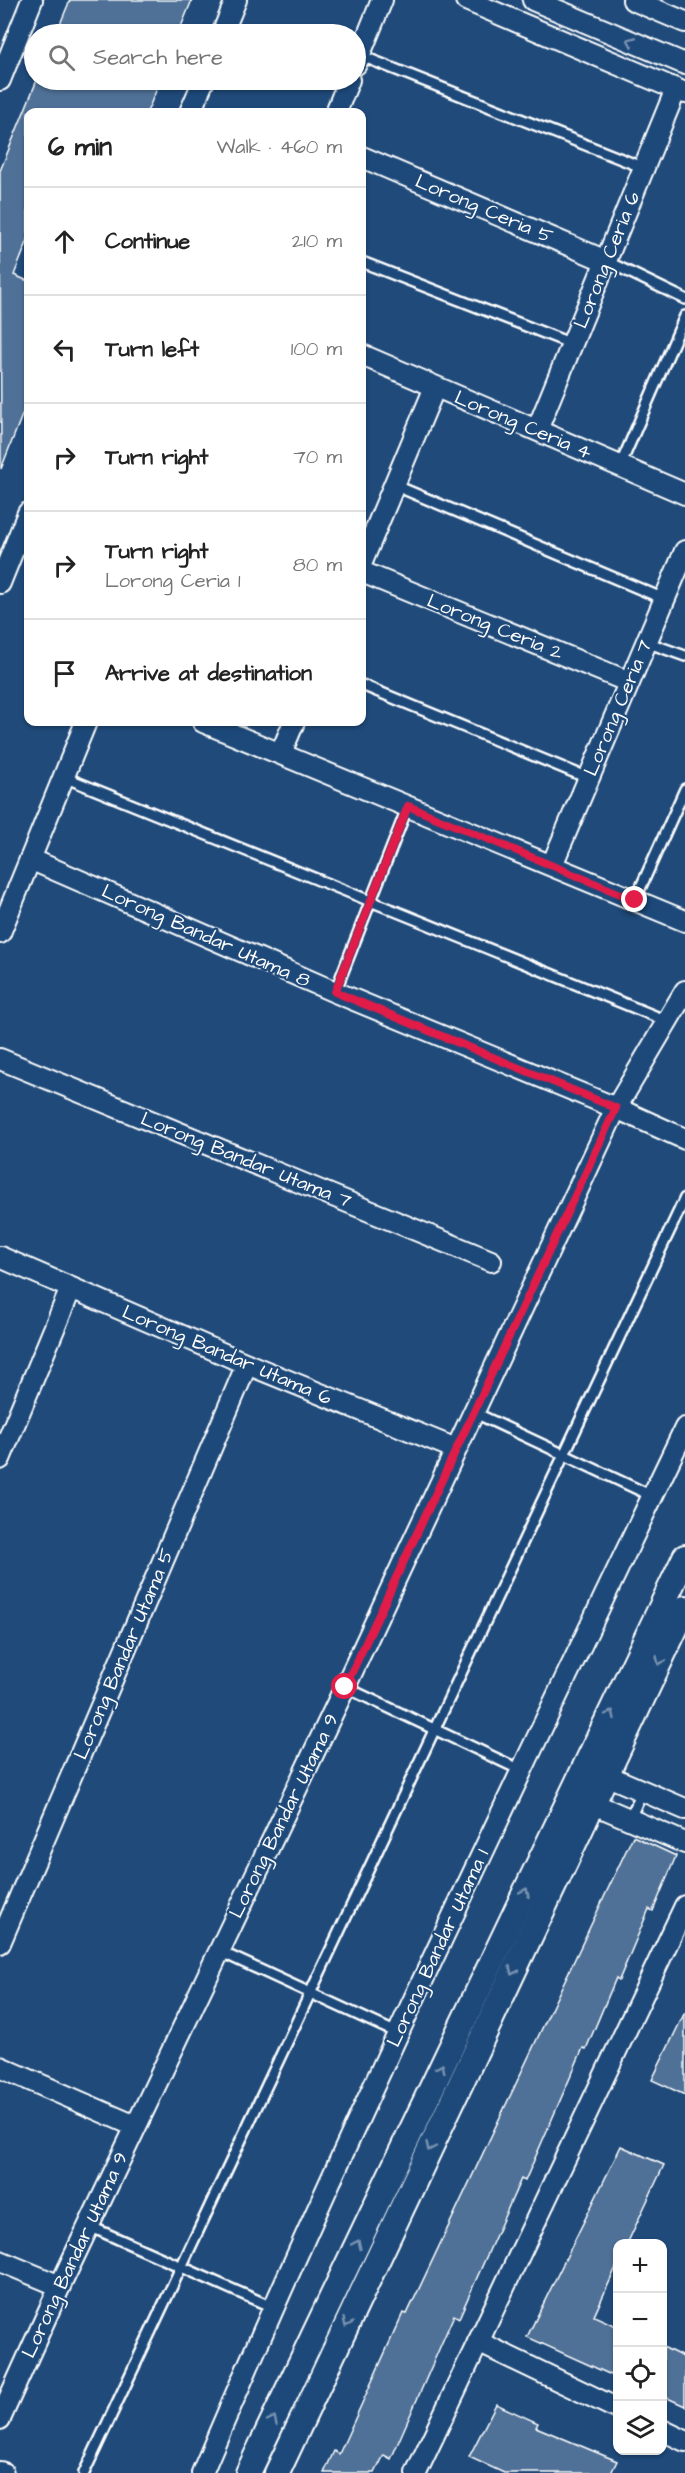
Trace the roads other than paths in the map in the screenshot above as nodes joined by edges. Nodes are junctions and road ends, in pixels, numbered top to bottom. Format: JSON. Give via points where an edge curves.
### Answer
{"nodes":[{"id":1,"x":32,"y":0,"type":"edge"},
{"id":2,"x":236,"y":0,"type":"edge"},
{"id":3,"x":382,"y":0,"type":"edge"},
{"id":4,"x":465,"y":0,"type":"edge"},
{"id":5,"x":533,"y":0,"type":"edge"},
{"id":6,"x":633,"y":0,"type":"edge"},
{"id":7,"x":685,"y":22,"type":"edge"},
{"id":8,"x":226,"y":24,"type":"edge"},
{"id":9,"x":366,"y":38,"type":"edge"},
{"id":10,"x":366,"y":63,"type":"edge"},
{"id":11,"x":685,"y":64,"type":"edge"},
{"id":12,"x":0,"y":80,"type":"edge"},
{"id":13,"x":200,"y":90,"type":"edge"},
{"id":14,"x":345,"y":90,"type":"edge"},
{"id":15,"x":680,"y":91,"type":"edge"},
{"id":16,"x":192,"y":108,"type":"edge"},
{"id":17,"x":338,"y":108,"type":"edge"},
{"id":18,"x":366,"y":159,"type":"edge"},
{"id":19,"x":644,"y":168,"type":"junction"},
{"id":20,"x":606,"y":261,"type":"junction"},
{"id":21,"x":366,"y":264,"type":"edge"},
{"id":22,"x":685,"y":299,"type":"edge"},
{"id":23,"x":685,"y":316,"type":"edge"},
{"id":24,"x":572,"y":345,"type":"junction"},
{"id":25,"x":366,"y":357,"type":"edge"},
{"id":26,"x":435,"y":387,"type":"junction"},
{"id":27,"x":537,"y":430,"type":"junction"},
{"id":28,"x":620,"y":466,"type":"junction"},
{"id":29,"x":394,"y":485,"type":"junction"},
{"id":30,"x":685,"y":494,"type":"edge"},
{"id":31,"x":24,"y":523,"type":"edge"},
{"id":32,"x":685,"y":551,"type":"edge"},
{"id":33,"x":366,"y":552,"type":"edge"},
{"id":34,"x":366,"y":574,"type":"edge"},
{"id":35,"x":0,"y":583,"type":"edge"},
{"id":36,"x":664,"y":599,"type":"junction"},
{"id":37,"x":646,"y":642,"type":"junction"},
{"id":38,"x":685,"y":656,"type":"edge"},
{"id":39,"x":629,"y":682,"type":"junction"},
{"id":40,"x":366,"y":687,"type":"edge"},
{"id":41,"x":84,"y":726,"type":"edge"},
{"id":42,"x":213,"y":726,"type":"edge"},
{"id":43,"x":292,"y":726,"type":"edge"},
{"id":44,"x":281,"y":753,"type":"junction"},
{"id":45,"x":64,"y":777,"type":"junction"},
{"id":46,"x":588,"y":778,"type":"junction"},
{"id":47,"x":685,"y":789,"type":"edge"},
{"id":48,"x":408,"y":806,"type":"junction"},
{"id":49,"x":30,"y":860,"type":"junction"},
{"id":50,"x":552,"y":865,"type":"junction"},
{"id":51,"x":635,"y":900,"type":"junction"},
{"id":52,"x":371,"y":901,"type":"junction"},
{"id":53,"x":685,"y":921,"type":"edge"},
{"id":54,"x":0,"y":933,"type":"edge"},
{"id":55,"x":685,"y":991,"type":"edge"},
{"id":56,"x":335,"y":992,"type":"junction"},
{"id":57,"x":667,"y":1021,"type":"junction"},
{"id":58,"x":0,"y":1059,"type":"edge"},
{"id":59,"x":616,"y":1108,"type":"junction"},
{"id":60,"x":685,"y":1139,"type":"edge"},
{"id":61,"x":685,"y":1198,"type":"edge"},
{"id":62,"x":0,"y":1257,"type":"edge"},
{"id":63,"x":491,"y":1260,"type":"dead end"},
{"id":64,"x":71,"y":1288,"type":"junction"},
{"id":65,"x":247,"y":1364,"type":"junction"},
{"id":66,"x":474,"y":1412,"type":"junction"},
{"id":67,"x":685,"y":1428,"type":"edge"},
{"id":68,"x":456,"y":1449,"type":"junction"},
{"id":69,"x":564,"y":1454,"type":"junction"},
{"id":70,"x":0,"y":1459,"type":"edge"},
{"id":71,"x":652,"y":1496,"type":"junction"},
{"id":72,"x":685,"y":1557,"type":"edge"},
{"id":73,"x":685,"y":1608,"type":"edge"},
{"id":74,"x":345,"y":1687,"type":"junction"},
{"id":75,"x":434,"y":1730,"type":"junction"},
{"id":76,"x":596,"y":1771,"type":"junction"},
{"id":77,"x":523,"y":1772,"type":"junction"},
{"id":78,"x":642,"y":1791,"type":"junction"},
{"id":79,"x":582,"y":1799,"type":"junction"},
{"id":80,"x":685,"y":1809,"type":"edge"},
{"id":81,"x":630,"y":1820,"type":"junction"},
{"id":82,"x":685,"y":1843,"type":"edge"},
{"id":83,"x":685,"y":1906,"type":"edge"},
{"id":84,"x":0,"y":1943,"type":"edge"},
{"id":85,"x":219,"y":1950,"type":"junction"},
{"id":86,"x":310,"y":1993,"type":"junction"},
{"id":87,"x":397,"y":2033,"type":"junction"},
{"id":88,"x":0,"y":2067,"type":"edge"},
{"id":89,"x":135,"y":2126,"type":"junction"},
{"id":90,"x":89,"y":2226,"type":"junction"},
{"id":91,"x":0,"y":2261,"type":"edge"},
{"id":92,"x":181,"y":2267,"type":"junction"},
{"id":93,"x":60,"y":2286,"type":"junction"},
{"id":94,"x":272,"y":2307,"type":"junction"},
{"id":95,"x":478,"y":2342,"type":"junction"},
{"id":96,"x":613,"y":2407,"type":"edge"},
{"id":97,"x":0,"y":2418,"type":"edge"},
{"id":98,"x":667,"y":2432,"type":"edge"},
{"id":99,"x":685,"y":2441,"type":"edge"},
{"id":100,"x":84,"y":2473,"type":"edge"},
{"id":101,"x":202,"y":2473,"type":"edge"},
{"id":102,"x":248,"y":2473,"type":"edge"},
{"id":103,"x":277,"y":2473,"type":"edge"},
{"id":104,"x":416,"y":2473,"type":"edge"}],
"edges":[{"from":1,"to":12,"type":"street"},
{"from":2,"to":8,"type":"street"},
{"from":3,"to":9,"type":"street"},
{"from":4,"to":15,"type":"street"},
{"from":11,"to":5,"type":"street","one_way":true},
{"from":6,"to":7,"type":"street"},
{"from":10,"to":19,"type":"lane"},
{"from":13,"to":16,"type":"street"},
{"from":14,"to":17,"type":"street"},
{"from":15,"to":19,"type":"street","name":"Lorong Ceria 6"},
{"from":18,"to":20,"type":"street","name":"Lorong Ceria 5"},
{"from":19,"to":20,"type":"street","name":"Lorong Ceria 6"},
{"from":20,"to":22,"type":"lane"},
{"from":20,"to":24,"type":"street","name":"Lorong Ceria 6"},
{"from":21,"to":24,"type":"lane"},
{"from":23,"to":28,"type":"lane"},
{"from":24,"to":27,"type":"street","name":"Lorong Ceria 6"},
{"from":25,"to":26,"type":"street","name":"Lorong Ceria 4"},
{"from":26,"to":27,"type":"street","name":"Lorong Ceria 4"},
{"from":26,"to":29,"type":"street"},
{"from":27,"to":28,"type":"street","name":"Lorong Ceria 4"},
{"from":28,"to":30,"type":"street","name":"Lorong Ceria 4"},
{"from":29,"to":33,"type":"street"},
{"from":29,"to":36,"type":"lane"},
{"from":31,"to":35,"type":"street"},
{"from":32,"to":36,"type":"street","name":"Lorong Ceria 7"},
{"from":34,"to":39,"type":"street","name":"Lorong Ceria 2"},
{"from":36,"to":37,"type":"street","name":"Lorong Ceria 7"},
{"from":37,"to":38,"type":"lane"},
{"from":37,"to":39,"type":"street","name":"Lorong Ceria 7"},
{"from":39,"to":46,"type":"street","name":"Lorong Ceria 7"},
{"from":40,"to":46,"type":"lane"},
{"from":41,"to":45,"type":"street"},
{"from":42,"to":44,"type":"street"},
{"from":43,"to":44,"type":"street"},
{"from":44,"to":48,"type":"street"},
{"from":45,"to":49,"type":"street"},
{"from":45,"to":52,"type":"lane"},
{"from":46,"to":50,"type":"street","name":"Lorong Ceria 7"},
{"from":47,"to":51,"type":"lane"},
{"from":48,"to":50,"type":"street"},
{"from":48,"to":52,"type":"lane"},
{"from":49,"to":54,"type":"street"},
{"from":49,"to":56,"type":"street","name":"Lorong Bandar Utama 8"},
{"from":50,"to":51,"type":"street"},
{"from":51,"to":53,"type":"street"},
{"from":52,"to":56,"type":"lane"},
{"from":52,"to":57,"type":"lane"},
{"from":55,"to":57,"type":"street","name":"Lorong Bandar Utama 9"},
{"from":56,"to":59,"type":"street","name":"Lorong Bandar Utama 8"},
{"from":57,"to":59,"type":"street","name":"Lorong Bandar Utama 9"},
{"from":58,"to":63,"type":"street","name":"Lorong Bandar Utama 7"},
{"from":59,"to":60,"type":"street","name":"Lorong Bandar Utama 8"},
{"from":59,"to":66,"type":"street","name":"Lorong Bandar Utama 9"},
{"from":61,"to":69,"type":"lane"},
{"from":62,"to":64,"type":"street","name":"Lorong Bandar Utama 6"},
{"from":64,"to":65,"type":"street","name":"Lorong Bandar Utama 6"},
{"from":64,"to":70,"type":"street"},
{"from":65,"to":68,"type":"street","name":"Lorong Bandar Utama 6"},
{"from":65,"to":84,"type":"street","name":"Lorong Bandar Utama 5"},
{"from":66,"to":68,"type":"street","name":"Lorong Bandar Utama 9"},
{"from":66,"to":69,"type":"lane"},
{"from":67,"to":71,"type":"street","name":"Lorong Bandar Utama 1"},
{"from":68,"to":74,"type":"street","name":"Lorong Bandar Utama 9"},
{"from":69,"to":71,"type":"lane"},
{"from":69,"to":75,"type":"lane"},
{"from":71,"to":77,"type":"street","name":"Lorong Bandar Utama 1"},
{"from":76,"to":72,"type":"street","one_way":true},
{"from":73,"to":76,"type":"street","one_way":true},
{"from":74,"to":75,"type":"lane"},
{"from":74,"to":85,"type":"street","name":"Lorong Bandar Utama 9"},
{"from":75,"to":77,"type":"lane"},
{"from":75,"to":86,"type":"lane"},
{"from":76,"to":78,"type":"street"},
{"from":76,"to":79,"type":"street"},
{"from":77,"to":87,"type":"street","name":"Lorong Bandar Utama 1"},
{"from":78,"to":80,"type":"street"},
{"from":78,"to":81,"type":"lane"},
{"from":79,"to":81,"type":"street"},
{"from":102,"to":79,"type":"street","one_way":true},
{"from":79,"to":103,"type":"street","one_way":true},
{"from":81,"to":82,"type":"street"},
{"from":83,"to":95,"type":"street"},
{"from":85,"to":86,"type":"lane"},
{"from":85,"to":89,"type":"street","name":"Lorong Bandar Utama 9"},
{"from":86,"to":87,"type":"lane"},
{"from":86,"to":92,"type":"lane"},
{"from":87,"to":94,"type":"street","name":"Lorong Bandar Utama 1"},
{"from":88,"to":89,"type":"street"},
{"from":89,"to":90,"type":"street","name":"Lorong Bandar Utama 9"},
{"from":90,"to":92,"type":"lane"},
{"from":90,"to":93,"type":"street","name":"Lorong Bandar Utama 9"},
{"from":91,"to":93,"type":"street"},
{"from":92,"to":94,"type":"lane"},
{"from":92,"to":100,"type":"lane"},
{"from":93,"to":97,"type":"street","name":"Lorong Bandar Utama 9"},
{"from":94,"to":101,"type":"street","name":"Lorong Bandar Utama 1"},
{"from":95,"to":96,"type":"street"},
{"from":95,"to":104,"type":"street"},
{"from":98,"to":99,"type":"street"}]}
